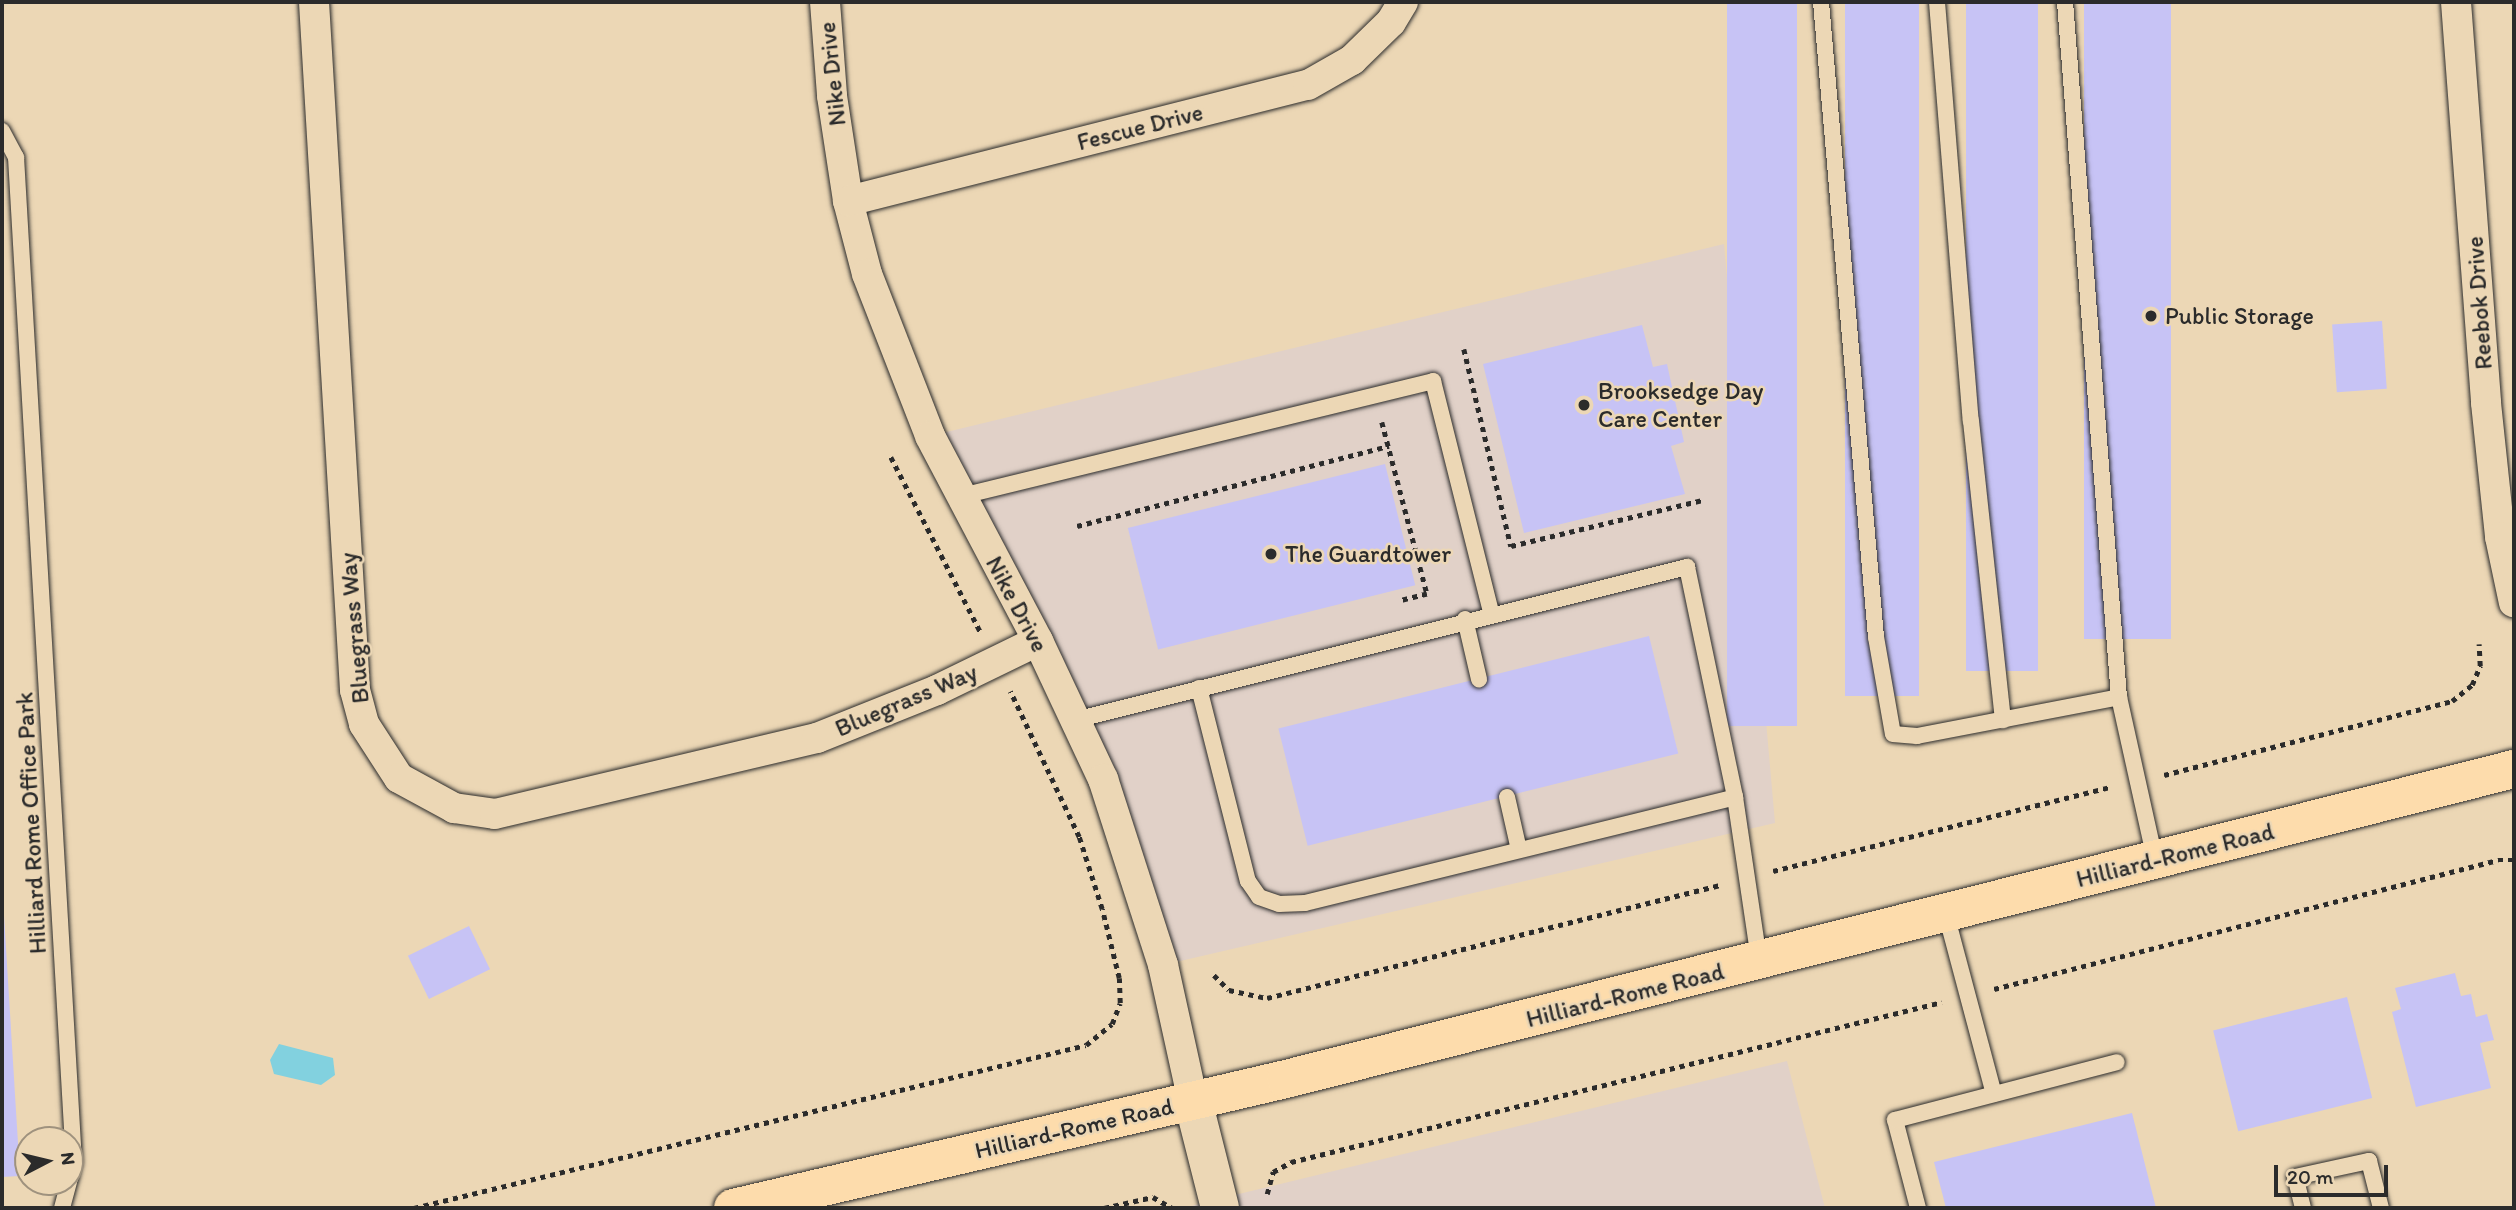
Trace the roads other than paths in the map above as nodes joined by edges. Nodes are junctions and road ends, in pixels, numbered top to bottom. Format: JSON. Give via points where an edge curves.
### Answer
{"nodes":[{"id":1,"x":314,"y":2,"type":"edge"},
{"id":2,"x":825,"y":2,"type":"edge"},
{"id":3,"x":1403,"y":2,"type":"edge"},
{"id":4,"x":1821,"y":2,"type":"edge"},
{"id":5,"x":1937,"y":2,"type":"edge"},
{"id":6,"x":2064,"y":2,"type":"edge"},
{"id":7,"x":2456,"y":2,"type":"edge"},
{"id":8,"x":2,"y":131,"type":"edge"},
{"id":9,"x":848,"y":201,"type":"junction"},
{"id":10,"x":962,"y":496,"type":"junction"},
{"id":11,"x":2514,"y":603,"type":"edge"},
{"id":12,"x":1491,"y":612,"type":"junction"},
{"id":13,"x":1465,"y":619,"type":"junction"},
{"id":14,"x":1038,"y":640,"type":"junction"},
{"id":15,"x":1479,"y":679,"type":"dead end"},
{"id":16,"x":1199,"y":688,"type":"junction"},
{"id":17,"x":2119,"y":696,"type":"junction"},
{"id":18,"x":1075,"y":720,"type":"junction"},
{"id":19,"x":2003,"y":720,"type":"junction"},
{"id":20,"x":2514,"y":769,"type":"edge"},
{"id":21,"x":1507,"y":797,"type":"dead end"},
{"id":22,"x":1735,"y":797,"type":"junction"},
{"id":23,"x":1519,"y":850,"type":"junction"},
{"id":24,"x":2155,"y":860,"type":"junction"},
{"id":25,"x":1946,"y":914,"type":"junction"},
{"id":26,"x":1760,"y":961,"type":"junction"},
{"id":27,"x":2117,"y":1062,"type":"dead end"},
{"id":28,"x":1994,"y":1094,"type":"junction"},
{"id":29,"x":1193,"y":1101,"type":"junction"},
{"id":30,"x":73,"y":1126,"type":"edge"},
{"id":31,"x":754,"y":1206,"type":"edge"},
{"id":32,"x":1220,"y":1208,"type":"edge"},
{"id":33,"x":1918,"y":1208,"type":"edge"},
{"id":34,"x":2303,"y":1208,"type":"edge"},
{"id":35,"x":2381,"y":1208,"type":"edge"}],
"edges":[{"from":1,"to":14,"type":"street","name":"Bluegrass Way","via":[[355,690],[363,724],[399,778],[454,808],[495,814],[817,738]]},
{"from":2,"to":9,"type":"street","name":"Nike Drive","via":[[832,96]]},
{"from":3,"to":9,"type":"street","name":"Fescue Drive","via":[[1391,22],[1352,60],[1308,85]]},
{"from":4,"to":19,"type":"lane","via":[[1875,637],[1892,734],[1917,737]]},
{"from":5,"to":19,"type":"lane","via":[[1971,421]]},
{"from":6,"to":17,"type":"lane"},
{"from":7,"to":11,"type":"street","name":"Reebok Drive","via":[[2486,403],[2500,537]]},
{"from":8,"to":30,"type":"lane","name":"Hilliard Rome Office Park","via":[[16,157]]},
{"from":9,"to":10,"type":"street","name":"Nike Drive","via":[[888,336]]},
{"from":10,"to":12,"type":"lane","via":[[1433,381]]},
{"from":10,"to":14,"type":"street","name":"Nike Drive"},
{"from":12,"to":13,"type":"lane"},
{"from":12,"to":22,"type":"lane","via":[[1687,567]]},
{"from":13,"to":15,"type":"lane"},
{"from":13,"to":16,"type":"lane"},
{"from":14,"to":18,"type":"street","name":"Nike Drive"},
{"from":16,"to":18,"type":"lane"},
{"from":16,"to":23,"type":"lane","via":[[1248,881],[1259,897],[1279,904],[1305,903]]},
{"from":17,"to":19,"type":"lane"},
{"from":17,"to":24,"type":"lane"},
{"from":18,"to":29,"type":"street","name":"Nike Drive","via":[[1103,779],[1163,965]]},
{"from":20,"to":24,"type":"main road","name":"Hilliard-Rome Road"},
{"from":21,"to":23,"type":"lane"},
{"from":22,"to":23,"type":"lane"},
{"from":22,"to":26,"type":"lane"},
{"from":24,"to":25,"type":"main road","name":"Hilliard-Rome Road"},
{"from":25,"to":26,"type":"main road","name":"Hilliard-Rome Road"},
{"from":25,"to":28,"type":"lane"},
{"from":26,"to":29,"type":"main road","name":"Hilliard-Rome Road"},
{"from":27,"to":28,"type":"lane"},
{"from":28,"to":33,"type":"lane","via":[[1895,1120]]},
{"from":29,"to":31,"type":"main road","name":"Hilliard-Rome Road"},
{"from":29,"to":32,"type":"street","name":"Nike Drive"},
{"from":34,"to":35,"type":"lane","via":[[2295,1177],[2370,1161]]}]}
